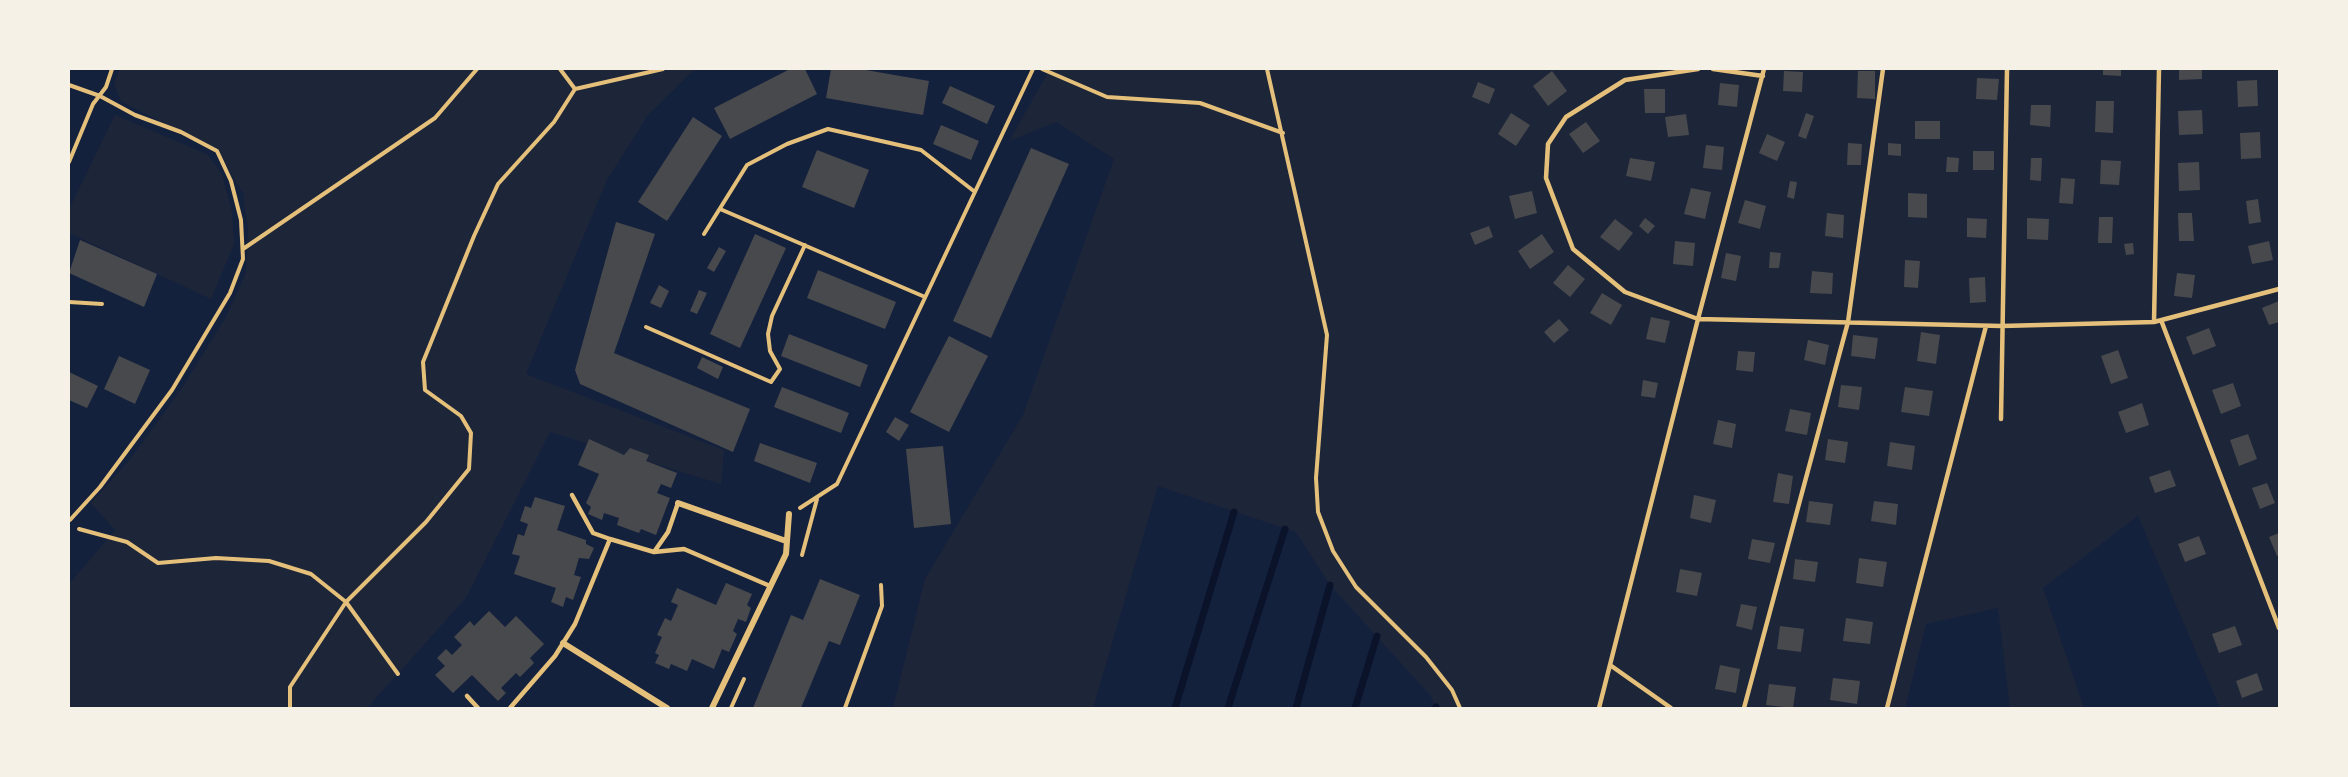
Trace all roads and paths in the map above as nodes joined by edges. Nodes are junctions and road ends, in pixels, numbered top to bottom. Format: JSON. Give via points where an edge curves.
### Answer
{"nodes":[{"id":1,"x":112,"y":69,"type":"edge"},
{"id":2,"x":477,"y":69,"type":"edge"},
{"id":3,"x":560,"y":69,"type":"edge"},
{"id":4,"x":663,"y":69,"type":"edge"},
{"id":5,"x":1033,"y":69,"type":"edge"},
{"id":6,"x":1042,"y":69,"type":"edge"},
{"id":7,"x":1268,"y":69,"type":"edge"},
{"id":8,"x":1698,"y":69,"type":"edge"},
{"id":9,"x":1713,"y":69,"type":"edge"},
{"id":10,"x":1764,"y":69,"type":"edge"},
{"id":11,"x":1883,"y":69,"type":"edge"},
{"id":12,"x":2007,"y":69,"type":"edge"},
{"id":13,"x":2159,"y":69,"type":"edge"},
{"id":14,"x":1763,"y":75,"type":"junction"},
{"id":15,"x":69,"y":85,"type":"edge"},
{"id":16,"x":575,"y":89,"type":"junction"},
{"id":17,"x":100,"y":96,"type":"junction"},
{"id":18,"x":1283,"y":134,"type":"junction"},
{"id":19,"x":69,"y":162,"type":"edge"},
{"id":20,"x":975,"y":192,"type":"junction"},
{"id":21,"x":720,"y":209,"type":"junction"},
{"id":22,"x":704,"y":234,"type":"dead end"},
{"id":23,"x":805,"y":245,"type":"junction"},
{"id":24,"x":243,"y":249,"type":"junction"},
{"id":25,"x":2279,"y":289,"type":"edge"},
{"id":26,"x":925,"y":297,"type":"junction"},
{"id":27,"x":69,"y":302,"type":"edge"},
{"id":28,"x":102,"y":304,"type":"dead end"},
{"id":29,"x":1698,"y":319,"type":"junction"},
{"id":30,"x":2161,"y":320,"type":"junction"},
{"id":31,"x":1848,"y":322,"type":"junction"},
{"id":32,"x":2154,"y":322,"type":"junction"},
{"id":33,"x":1986,"y":326,"type":"junction"},
{"id":34,"x":2002,"y":326,"type":"junction"},
{"id":35,"x":646,"y":327,"type":"dead end"},
{"id":36,"x":2001,"y":419,"type":"dead end"},
{"id":37,"x":573,"y":495,"type":"dead end"},
{"id":38,"x":678,"y":503,"type":"joint"},
{"id":39,"x":789,"y":514,"type":"joint"},
{"id":40,"x":70,"y":520,"type":"edge"},
{"id":41,"x":79,"y":529,"type":"dead end"},
{"id":42,"x":609,"y":538,"type":"junction"},
{"id":43,"x":786,"y":541,"type":"junction"},
{"id":44,"x":654,"y":552,"type":"junction"},
{"id":45,"x":881,"y":585,"type":"dead end"},
{"id":46,"x":770,"y":586,"type":"junction"},
{"id":47,"x":346,"y":602,"type":"junction"},
{"id":48,"x":2279,"y":628,"type":"edge"},
{"id":49,"x":563,"y":643,"type":"junction"},
{"id":50,"x":1610,"y":665,"type":"junction"},
{"id":51,"x":398,"y":674,"type":"dead end"},
{"id":52,"x":467,"y":696,"type":"dead end"},
{"id":53,"x":290,"y":708,"type":"edge"},
{"id":54,"x":478,"y":708,"type":"edge"},
{"id":55,"x":510,"y":708,"type":"edge"},
{"id":56,"x":667,"y":708,"type":"edge"},
{"id":57,"x":712,"y":708,"type":"edge"},
{"id":58,"x":845,"y":708,"type":"edge"},
{"id":59,"x":1460,"y":708,"type":"edge"},
{"id":60,"x":1599,"y":708,"type":"edge"},
{"id":61,"x":1671,"y":708,"type":"edge"},
{"id":62,"x":1744,"y":708,"type":"edge"},
{"id":63,"x":1887,"y":708,"type":"edge"}],
"edges":[{"from":1,"to":17,"type":"path"},
{"from":2,"to":24,"type":"path","via":[[435,118]]},
{"from":3,"to":16,"type":"path"},
{"from":4,"to":16,"type":"path"},
{"from":5,"to":20,"type":"path"},
{"from":6,"to":18,"type":"path","via":[[1107,97],[1200,103]]},
{"from":7,"to":18,"type":"path"},
{"from":8,"to":29,"type":"lane","via":[[1625,80],[1566,117],[1548,144],[1546,178],[1573,249],[1625,292]]},
{"from":9,"to":14,"type":"lane"},
{"from":10,"to":14,"type":"lane"},
{"from":11,"to":31,"type":"lane"},
{"from":12,"to":34,"type":"lane"},
{"from":13,"to":32,"type":"lane"},
{"from":14,"to":29,"type":"lane"},
{"from":15,"to":17,"type":"path"},
{"from":16,"to":47,"type":"path","via":[[554,122],[498,184],[423,362],[425,390],[461,416],[471,433],[470,469],[426,522]]},
{"from":17,"to":19,"type":"path"},
{"from":17,"to":24,"type":"path","via":[[217,151],[231,181],[241,220]]},
{"from":18,"to":59,"type":"path","via":[[1327,335],[1316,478],[1318,512],[1333,551],[1356,586],[1425,657],[1452,690]]},
{"from":20,"to":21,"type":"path","via":[[921,150],[828,129],[747,165]]},
{"from":20,"to":26,"type":"path"},
{"from":21,"to":22,"type":"path"},
{"from":21,"to":23,"type":"path"},
{"from":23,"to":26,"type":"path"},
{"from":23,"to":35,"type":"path","via":[[772,315],[770,351],[780,369],[771,382]]},
{"from":24,"to":40,"type":"path","via":[[230,293],[172,390],[100,487]]},
{"from":25,"to":30,"type":"lane"},
{"from":26,"to":39,"type":"path","via":[[837,484]]},
{"from":27,"to":28,"type":"path"},
{"from":29,"to":31,"type":"lane"},
{"from":29,"to":50,"type":"lane"},
{"from":30,"to":32,"type":"lane"},
{"from":30,"to":48,"type":"lane"},
{"from":31,"to":33,"type":"lane"},
{"from":31,"to":62,"type":"lane"},
{"from":32,"to":34,"type":"lane"},
{"from":33,"to":34,"type":"lane"},
{"from":33,"to":63,"type":"lane"},
{"from":34,"to":36,"type":"lane"},
{"from":37,"to":42,"type":"lane","via":[[593,533]]},
{"from":38,"to":43,"type":"street"},
{"from":38,"to":44,"type":"lane","via":[[668,532]]},
{"from":39,"to":43,"type":"street"},
{"from":41,"to":47,"type":"path","via":[[127,542],[158,563],[216,558],[270,561],[311,574]]},
{"from":42,"to":44,"type":"lane"},
{"from":42,"to":49,"type":"lane","via":[[575,624]]},
{"from":43,"to":46,"type":"street","via":[[786,554]]},
{"from":44,"to":46,"type":"lane","via":[[684,549]]},
{"from":45,"to":58,"type":"path","via":[[882,606]]},
{"from":46,"to":57,"type":"street"},
{"from":47,"to":51,"type":"path"},
{"from":47,"to":53,"type":"path","via":[[290,687]]},
{"from":49,"to":55,"type":"lane"},
{"from":49,"to":56,"type":"street"},
{"from":50,"to":60,"type":"lane"},
{"from":50,"to":61,"type":"lane"},
{"from":52,"to":54,"type":"lane"}]}
